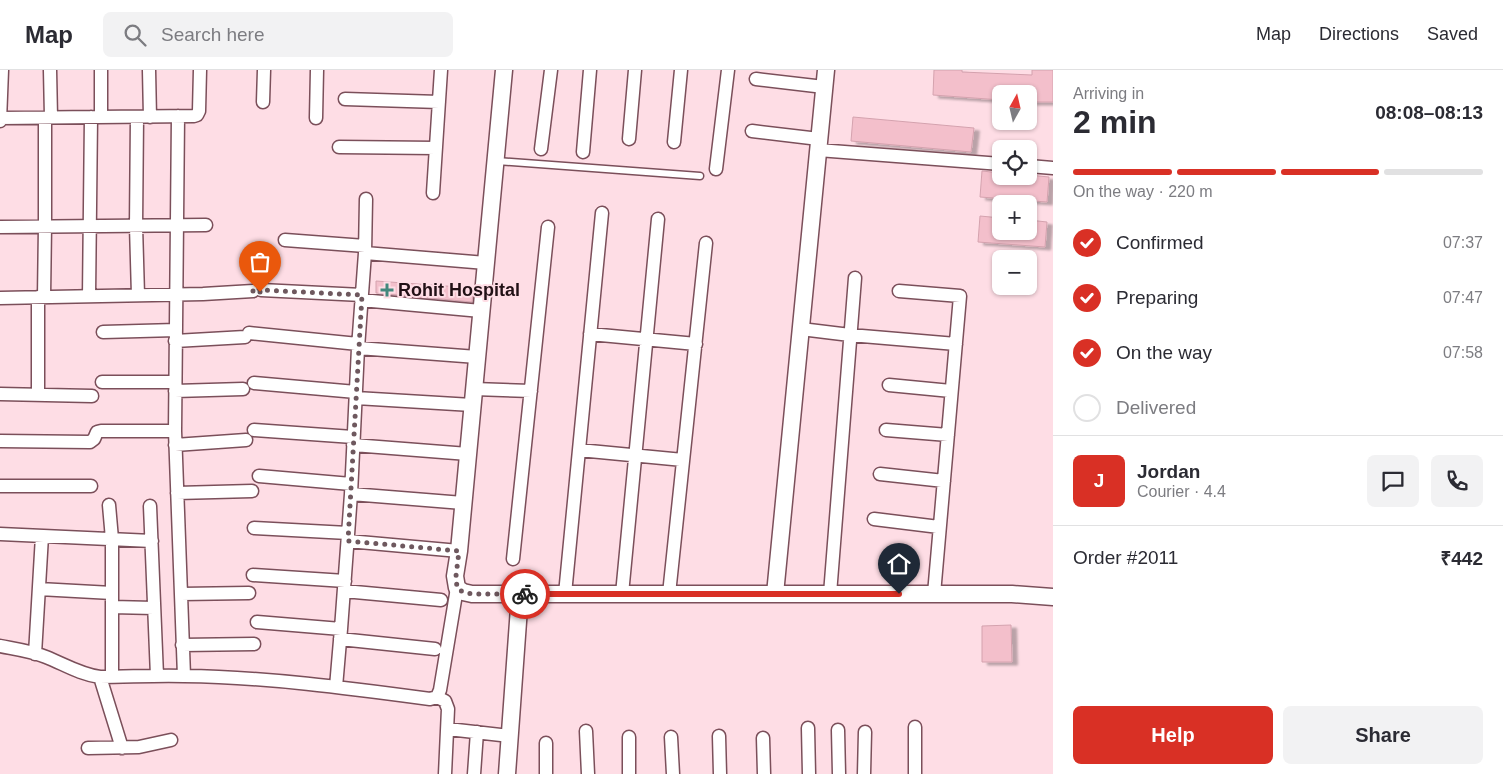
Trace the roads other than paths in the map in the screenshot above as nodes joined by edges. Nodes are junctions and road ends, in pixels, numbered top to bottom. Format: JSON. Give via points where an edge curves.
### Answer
{"nodes":[{"id":1,"x":2,"y":70,"type":"edge"},
{"id":2,"x":50,"y":70,"type":"edge"},
{"id":3,"x":101,"y":70,"type":"edge"},
{"id":4,"x":149,"y":70,"type":"edge"},
{"id":5,"x":200,"y":70,"type":"edge"},
{"id":6,"x":264,"y":70,"type":"edge"},
{"id":7,"x":317,"y":70,"type":"edge"},
{"id":8,"x":441,"y":70,"type":"edge"},
{"id":9,"x":504,"y":70,"type":"edge"},
{"id":10,"x":551,"y":70,"type":"edge"},
{"id":11,"x":590,"y":70,"type":"edge"},
{"id":12,"x":635,"y":70,"type":"edge"},
{"id":13,"x":681,"y":70,"type":"edge"},
{"id":14,"x":728,"y":70,"type":"edge"},
{"id":15,"x":826,"y":70,"type":"edge"},
{"id":16,"x":756,"y":79,"type":"dead end"},
{"id":17,"x":824,"y":87,"type":"junction"},
{"id":18,"x":346,"y":99,"type":"dead end"},
{"id":19,"x":263,"y":102,"type":"dead end"},
{"id":20,"x":439,"y":102,"type":"junction"},
{"id":21,"x":178,"y":116,"type":"junction"},
{"id":22,"x":96,"y":117,"type":"junction"},
{"id":23,"x":144,"y":117,"type":"junction"},
{"id":24,"x":48,"y":118,"type":"junction"},
{"id":25,"x":316,"y":118,"type":"dead end"},
{"id":26,"x":0,"y":119,"type":"edge"},
{"id":27,"x":752,"y":131,"type":"dead end"},
{"id":28,"x":629,"y":139,"type":"dead end"},
{"id":29,"x":674,"y":142,"type":"dead end"},
{"id":30,"x":819,"y":144,"type":"junction"},
{"id":31,"x":339,"y":147,"type":"dead end"},
{"id":32,"x":436,"y":148,"type":"junction"},
{"id":33,"x":541,"y":149,"type":"dead end"},
{"id":34,"x":583,"y":152,"type":"dead end"},
{"id":35,"x":495,"y":161,"type":"junction"},
{"id":36,"x":992,"y":163,"type":"edge"},
{"id":37,"x":1037,"y":167,"type":"edge"},
{"id":38,"x":1053,"y":168,"type":"edge"},
{"id":39,"x":716,"y":169,"type":"dead end"},
{"id":40,"x":700,"y":176,"type":"dead end"},
{"id":41,"x":433,"y":193,"type":"dead end"},
{"id":42,"x":366,"y":200,"type":"dead end"},
{"id":43,"x":602,"y":214,"type":"dead end"},
{"id":44,"x":658,"y":219,"type":"dead end"},
{"id":45,"x":177,"y":225,"type":"junction"},
{"id":46,"x":206,"y":225,"type":"dead end"},
{"id":47,"x":45,"y":226,"type":"junction"},
{"id":48,"x":90,"y":226,"type":"junction"},
{"id":49,"x":136,"y":226,"type":"junction"},
{"id":50,"x":0,"y":227,"type":"edge"},
{"id":51,"x":548,"y":227,"type":"dead end"},
{"id":52,"x":285,"y":240,"type":"dead end"},
{"id":53,"x":706,"y":243,"type":"dead end"},
{"id":54,"x":365,"y":250,"type":"junction"},
{"id":55,"x":486,"y":263,"type":"junction"},
{"id":56,"x":855,"y":278,"type":"dead end"},
{"id":57,"x":899,"y":292,"type":"dead end"},
{"id":58,"x":176,"y":294,"type":"junction"},
{"id":59,"x":138,"y":295,"type":"junction"},
{"id":60,"x":89,"y":296,"type":"junction"},
{"id":61,"x":41,"y":297,"type":"junction"},
{"id":62,"x":0,"y":298,"type":"edge"},
{"id":63,"x":362,"y":298,"type":"junction"},
{"id":64,"x":481,"y":311,"type":"junction"},
{"id":65,"x":801,"y":329,"type":"junction"},
{"id":66,"x":104,"y":332,"type":"dead end"},
{"id":67,"x":590,"y":334,"type":"junction"},
{"id":68,"x":850,"y":335,"type":"junction"},
{"id":69,"x":176,"y":336,"type":"junction"},
{"id":70,"x":646,"y":339,"type":"junction"},
{"id":71,"x":696,"y":344,"type":"junction"},
{"id":72,"x":956,"y":344,"type":"junction"},
{"id":73,"x":358,"y":346,"type":"junction"},
{"id":74,"x":477,"y":357,"type":"junction"},
{"id":75,"x":102,"y":382,"type":"dead end"},
{"id":76,"x":254,"y":383,"type":"dead end"},
{"id":77,"x":889,"y":385,"type":"dead end"},
{"id":78,"x":175,"y":387,"type":"junction"},
{"id":79,"x":474,"y":388,"type":"junction"},
{"id":80,"x":243,"y":389,"type":"dead end"},
{"id":81,"x":951,"y":391,"type":"junction"},
{"id":82,"x":531,"y":392,"type":"junction"},
{"id":83,"x":0,"y":394,"type":"edge"},
{"id":84,"x":38,"y":395,"type":"junction"},
{"id":85,"x":356,"y":395,"type":"junction"},
{"id":86,"x":92,"y":396,"type":"dead end"},
{"id":87,"x":472,"y":405,"type":"junction"},
{"id":88,"x":886,"y":430,"type":"dead end"},
{"id":89,"x":175,"y":431,"type":"junction"},
{"id":90,"x":948,"y":435,"type":"junction"},
{"id":91,"x":0,"y":441,"type":"edge"},
{"id":92,"x":353,"y":441,"type":"junction"},
{"id":93,"x":175,"y":445,"type":"junction"},
{"id":94,"x":579,"y":450,"type":"junction"},
{"id":95,"x":468,"y":454,"type":"junction"},
{"id":96,"x":635,"y":456,"type":"junction"},
{"id":97,"x":683,"y":460,"type":"junction"},
{"id":98,"x":880,"y":474,"type":"dead end"},
{"id":99,"x":258,"y":476,"type":"dead end"},
{"id":100,"x":944,"y":481,"type":"junction"},
{"id":101,"x":0,"y":486,"type":"edge"},
{"id":102,"x":91,"y":486,"type":"dead end"},
{"id":103,"x":351,"y":489,"type":"junction"},
{"id":104,"x":252,"y":491,"type":"dead end"},
{"id":105,"x":177,"y":493,"type":"junction"},
{"id":106,"x":464,"y":503,"type":"junction"},
{"id":107,"x":109,"y":505,"type":"dead end"},
{"id":108,"x":150,"y":506,"type":"dead end"},
{"id":109,"x":874,"y":519,"type":"dead end"},
{"id":110,"x":940,"y":527,"type":"junction"},
{"id":111,"x":254,"y":528,"type":"dead end"},
{"id":112,"x":0,"y":534,"type":"edge"},
{"id":113,"x":42,"y":536,"type":"junction"},
{"id":114,"x":348,"y":537,"type":"junction"},
{"id":115,"x":112,"y":539,"type":"junction"},
{"id":116,"x":152,"y":541,"type":"junction"},
{"id":117,"x":459,"y":551,"type":"junction"},
{"id":118,"x":513,"y":559,"type":"dead end"},
{"id":119,"x":253,"y":575,"type":"dead end"},
{"id":120,"x":344,"y":586,"type":"junction"},
{"id":121,"x":457,"y":588,"type":"junction"},
{"id":122,"x":39,"y":589,"type":"junction"},
{"id":123,"x":249,"y":592,"type":"dead end"},
{"id":124,"x":112,"y":593,"type":"junction"},
{"id":125,"x":180,"y":594,"type":"junction"},
{"id":126,"x":520,"y":594,"type":"junction"},
{"id":127,"x":565,"y":594,"type":"junction"},
{"id":128,"x":622,"y":594,"type":"junction"},
{"id":129,"x":669,"y":594,"type":"junction"},
{"id":130,"x":775,"y":594,"type":"junction"},
{"id":131,"x":830,"y":594,"type":"junction"},
{"id":132,"x":934,"y":594,"type":"junction"},
{"id":133,"x":1053,"y":597,"type":"edge"},
{"id":134,"x":441,"y":600,"type":"dead end"},
{"id":135,"x":112,"y":608,"type":"junction"},
{"id":136,"x":154,"y":608,"type":"junction"},
{"id":137,"x":257,"y":622,"type":"dead end"},
{"id":138,"x":341,"y":634,"type":"junction"},
{"id":139,"x":254,"y":644,"type":"dead end"},
{"id":140,"x":182,"y":645,"type":"junction"},
{"id":141,"x":0,"y":646,"type":"edge"},
{"id":142,"x":435,"y":650,"type":"dead end"},
{"id":143,"x":35,"y":654,"type":"junction"},
{"id":144,"x":157,"y":676,"type":"junction"},
{"id":145,"x":184,"y":676,"type":"junction"},
{"id":146,"x":106,"y":677,"type":"junction"},
{"id":147,"x":336,"y":687,"type":"junction"},
{"id":148,"x":437,"y":697,"type":"junction"},
{"id":149,"x":915,"y":727,"type":"dead end"},
{"id":150,"x":808,"y":728,"type":"dead end"},
{"id":151,"x":448,"y":729,"type":"junction"},
{"id":152,"x":838,"y":730,"type":"dead end"},
{"id":153,"x":586,"y":731,"type":"dead end"},
{"id":154,"x":477,"y":732,"type":"junction"},
{"id":155,"x":866,"y":732,"type":"dead end"},
{"id":156,"x":510,"y":736,"type":"junction"},
{"id":157,"x":719,"y":736,"type":"dead end"},
{"id":158,"x":628,"y":737,"type":"dead end"},
{"id":159,"x":671,"y":737,"type":"dead end"},
{"id":160,"x":763,"y":738,"type":"dead end"},
{"id":161,"x":171,"y":740,"type":"dead end"},
{"id":162,"x":546,"y":743,"type":"dead end"},
{"id":163,"x":88,"y":748,"type":"dead end"},
{"id":164,"x":122,"y":748,"type":"junction"},
{"id":165,"x":445,"y":774,"type":"edge"},
{"id":166,"x":474,"y":774,"type":"edge"},
{"id":167,"x":507,"y":774,"type":"edge"},
{"id":168,"x":546,"y":774,"type":"edge"},
{"id":169,"x":588,"y":774,"type":"edge"},
{"id":170,"x":629,"y":774,"type":"edge"},
{"id":171,"x":673,"y":774,"type":"edge"},
{"id":172,"x":720,"y":774,"type":"edge"},
{"id":173,"x":764,"y":774,"type":"edge"},
{"id":174,"x":809,"y":774,"type":"edge"},
{"id":175,"x":839,"y":774,"type":"edge"},
{"id":176,"x":864,"y":774,"type":"edge"},
{"id":177,"x":915,"y":774,"type":"edge"}],
"edges":[{"from":1,"to":26,"type":"street"},
{"from":2,"to":24,"type":"street"},
{"from":3,"to":22,"type":"street"},
{"from":4,"to":23,"type":"street"},
{"from":5,"to":21,"type":"street","via":[[197,114]]},
{"from":6,"to":19,"type":"street"},
{"from":7,"to":25,"type":"street"},
{"from":8,"to":20,"type":"street"},
{"from":9,"to":35,"type":"street"},
{"from":10,"to":33,"type":"street"},
{"from":11,"to":34,"type":"street"},
{"from":12,"to":28,"type":"street"},
{"from":13,"to":29,"type":"street"},
{"from":14,"to":39,"type":"street"},
{"from":15,"to":17,"type":"street"},
{"from":16,"to":17,"type":"street"},
{"from":17,"to":30,"type":"street"},
{"from":18,"to":20,"type":"street"},
{"from":20,"to":32,"type":"street"},
{"from":21,"to":23,"type":"street"},
{"from":21,"to":45,"type":"street"},
{"from":22,"to":23,"type":"street"},
{"from":22,"to":24,"type":"street"},
{"from":22,"to":48,"type":"street"},
{"from":23,"to":49,"type":"street"},
{"from":24,"to":26,"type":"street"},
{"from":24,"to":47,"type":"street"},
{"from":27,"to":30,"type":"street"},
{"from":30,"to":36,"type":"street"},
{"from":30,"to":65,"type":"street"},
{"from":31,"to":32,"type":"street"},
{"from":32,"to":41,"type":"street"},
{"from":35,"to":40,"type":"lane"},
{"from":35,"to":55,"type":"street"},
{"from":37,"to":38,"type":"street"},
{"from":42,"to":54,"type":"street"},
{"from":43,"to":67,"type":"street"},
{"from":44,"to":70,"type":"street"},
{"from":45,"to":46,"type":"street"},
{"from":45,"to":49,"type":"street"},
{"from":45,"to":58,"type":"street"},
{"from":47,"to":48,"type":"street"},
{"from":47,"to":50,"type":"street"},
{"from":47,"to":61,"type":"street"},
{"from":48,"to":49,"type":"street"},
{"from":48,"to":60,"type":"street"},
{"from":49,"to":59,"type":"street"},
{"from":51,"to":82,"type":"street"},
{"from":52,"to":54,"type":"street"},
{"from":53,"to":71,"type":"street"},
{"from":54,"to":55,"type":"street"},
{"from":54,"to":63,"type":"street"},
{"from":55,"to":64,"type":"street"},
{"from":56,"to":68,"type":"street"},
{"from":57,"to":72,"type":"street","via":[[960,296]]},
{"from":58,"to":59,"type":"street"},
{"from":58,"to":63,"type":"street","via":[[257,290]]},
{"from":58,"to":69,"type":"street"},
{"from":59,"to":60,"type":"street"},
{"from":60,"to":61,"type":"street"},
{"from":61,"to":62,"type":"street"},
{"from":61,"to":84,"type":"street"},
{"from":63,"to":64,"type":"street"},
{"from":63,"to":73,"type":"street"},
{"from":64,"to":74,"type":"street"},
{"from":65,"to":68,"type":"street"},
{"from":65,"to":130,"type":"street"},
{"from":66,"to":69,"type":"street"},
{"from":67,"to":70,"type":"street"},
{"from":67,"to":94,"type":"street"},
{"from":68,"to":72,"type":"street"},
{"from":68,"to":131,"type":"street"},
{"from":69,"to":73,"type":"street","via":[[247,335]]},
{"from":69,"to":78,"type":"street"},
{"from":70,"to":71,"type":"street"},
{"from":70,"to":96,"type":"street"},
{"from":71,"to":97,"type":"street"},
{"from":72,"to":81,"type":"street"},
{"from":73,"to":74,"type":"street"},
{"from":73,"to":85,"type":"street"},
{"from":74,"to":79,"type":"street"},
{"from":75,"to":78,"type":"street"},
{"from":76,"to":85,"type":"street"},
{"from":77,"to":81,"type":"street"},
{"from":78,"to":80,"type":"street"},
{"from":78,"to":89,"type":"street"},
{"from":79,"to":82,"type":"street"},
{"from":79,"to":87,"type":"street"},
{"from":81,"to":90,"type":"street"},
{"from":82,"to":118,"type":"street"},
{"from":83,"to":84,"type":"street"},
{"from":84,"to":86,"type":"street"},
{"from":85,"to":87,"type":"street"},
{"from":85,"to":92,"type":"street"},
{"from":87,"to":95,"type":"street"},
{"from":88,"to":90,"type":"street"},
{"from":89,"to":91,"type":"street","via":[[101,431],[90,442]]},
{"from":89,"to":93,"type":"street"},
{"from":90,"to":100,"type":"street"},
{"from":92,"to":93,"type":"street","via":[[250,435]]},
{"from":92,"to":95,"type":"street"},
{"from":92,"to":103,"type":"street"},
{"from":93,"to":105,"type":"street"},
{"from":94,"to":96,"type":"street"},
{"from":94,"to":127,"type":"street"},
{"from":95,"to":106,"type":"street"},
{"from":96,"to":97,"type":"street"},
{"from":96,"to":128,"type":"street"},
{"from":97,"to":129,"type":"street"},
{"from":98,"to":100,"type":"street"},
{"from":99,"to":103,"type":"street"},
{"from":100,"to":110,"type":"street"},
{"from":101,"to":102,"type":"street"},
{"from":103,"to":106,"type":"street"},
{"from":103,"to":114,"type":"street"},
{"from":104,"to":105,"type":"street"},
{"from":105,"to":125,"type":"street"},
{"from":106,"to":117,"type":"street"},
{"from":107,"to":115,"type":"street"},
{"from":108,"to":116,"type":"street"},
{"from":109,"to":110,"type":"street"},
{"from":110,"to":132,"type":"street"},
{"from":111,"to":114,"type":"street"},
{"from":112,"to":113,"type":"street"},
{"from":113,"to":115,"type":"street"},
{"from":113,"to":122,"type":"street"},
{"from":114,"to":117,"type":"street"},
{"from":114,"to":120,"type":"street"},
{"from":115,"to":116,"type":"street"},
{"from":115,"to":124,"type":"street"},
{"from":116,"to":136,"type":"street"},
{"from":117,"to":121,"type":"street"},
{"from":119,"to":120,"type":"street"},
{"from":120,"to":134,"type":"street"},
{"from":120,"to":138,"type":"street"},
{"from":121,"to":126,"type":"street","via":[[472,594]]},
{"from":121,"to":148,"type":"street"},
{"from":122,"to":124,"type":"street"},
{"from":122,"to":143,"type":"street"},
{"from":123,"to":125,"type":"street"},
{"from":124,"to":135,"type":"street"},
{"from":125,"to":140,"type":"street"},
{"from":126,"to":127,"type":"street"},
{"from":126,"to":156,"type":"street"},
{"from":127,"to":128,"type":"street"},
{"from":128,"to":129,"type":"street"},
{"from":129,"to":130,"type":"street"},
{"from":130,"to":131,"type":"street"},
{"from":131,"to":132,"type":"street"},
{"from":132,"to":133,"type":"street"},
{"from":135,"to":136,"type":"street"},
{"from":135,"to":146,"type":"street"},
{"from":136,"to":144,"type":"street"},
{"from":137,"to":138,"type":"street"},
{"from":138,"to":142,"type":"street"},
{"from":138,"to":147,"type":"street"},
{"from":139,"to":140,"type":"street"},
{"from":140,"to":145,"type":"street"},
{"from":141,"to":143,"type":"street"},
{"from":143,"to":146,"type":"street","via":[[89,676]]},
{"from":144,"to":145,"type":"street"},
{"from":144,"to":146,"type":"street"},
{"from":145,"to":147,"type":"street"},
{"from":146,"to":164,"type":"street"},
{"from":147,"to":148,"type":"street","via":[[430,699]]},
{"from":148,"to":151,"type":"street","via":[[448,704]]},
{"from":149,"to":177,"type":"street"},
{"from":150,"to":174,"type":"street"},
{"from":151,"to":154,"type":"street"},
{"from":151,"to":165,"type":"street"},
{"from":152,"to":175,"type":"street"},
{"from":153,"to":169,"type":"street"},
{"from":154,"to":156,"type":"street"},
{"from":154,"to":166,"type":"street"},
{"from":155,"to":176,"type":"street"},
{"from":156,"to":167,"type":"street"},
{"from":157,"to":172,"type":"street"},
{"from":158,"to":170,"type":"street"},
{"from":159,"to":171,"type":"street"},
{"from":160,"to":173,"type":"street"},
{"from":161,"to":164,"type":"street"},
{"from":162,"to":168,"type":"street"},
{"from":163,"to":164,"type":"street"}]}
